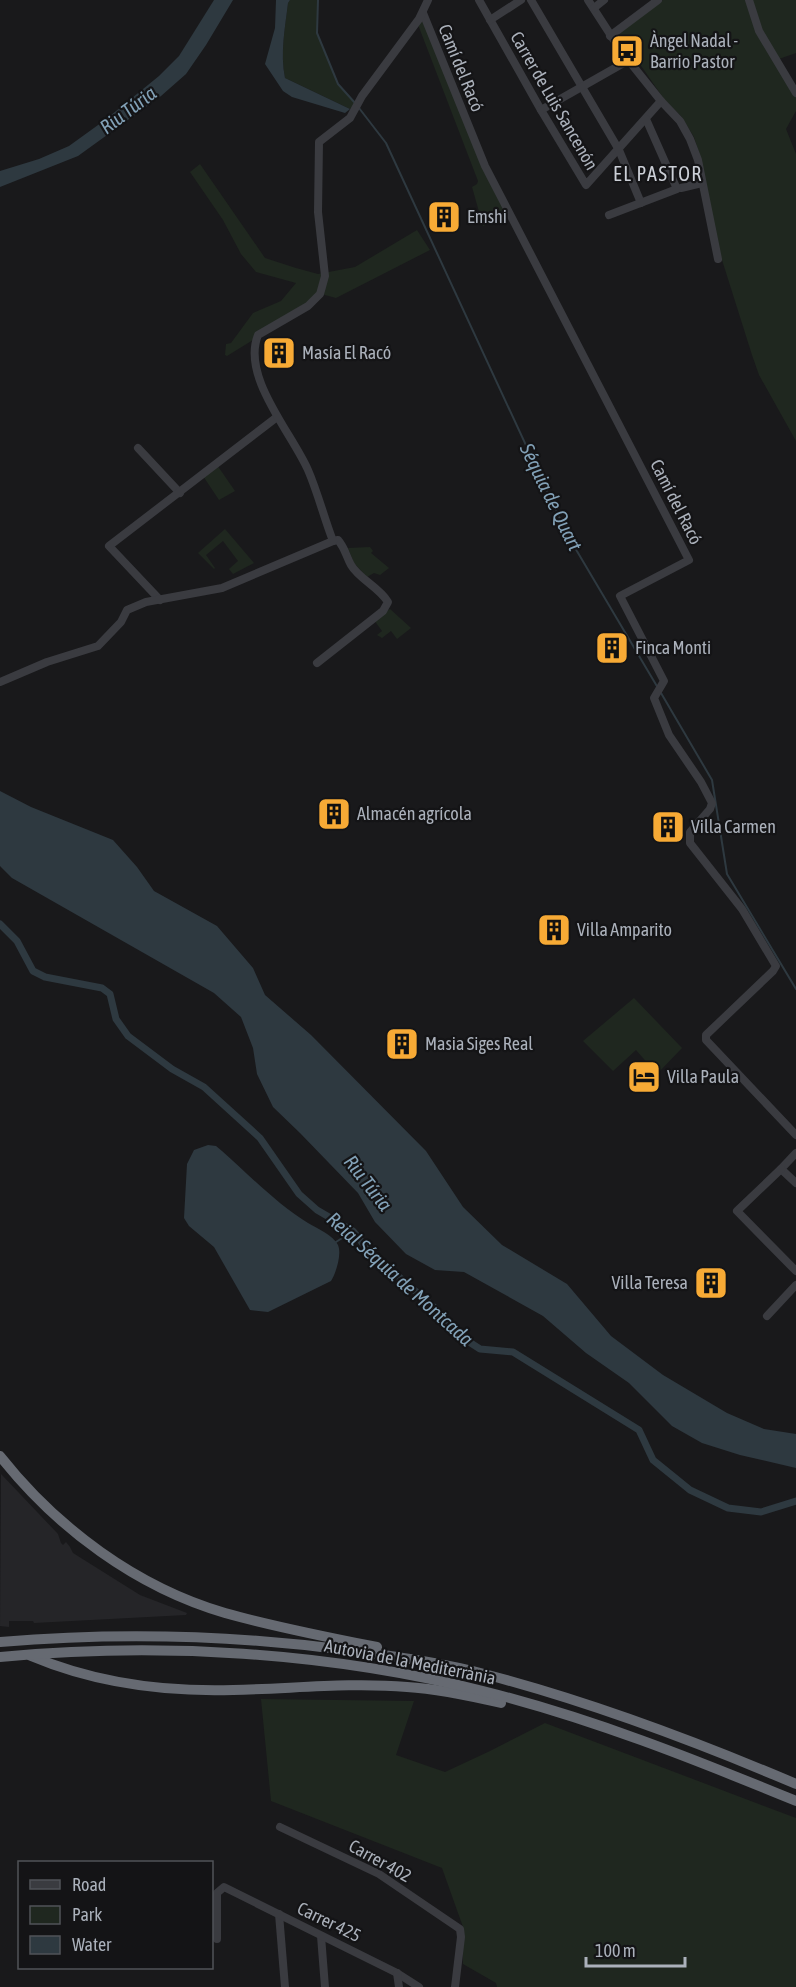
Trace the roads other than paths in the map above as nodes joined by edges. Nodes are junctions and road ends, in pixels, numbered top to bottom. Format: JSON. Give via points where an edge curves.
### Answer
{"nodes":[{"id":1,"x":428,"y":0,"type":"edge"},
{"id":2,"x":479,"y":0,"type":"edge"},
{"id":3,"x":520,"y":0,"type":"edge"},
{"id":4,"x":531,"y":0,"type":"edge"},
{"id":5,"x":588,"y":0,"type":"edge"},
{"id":6,"x":604,"y":0,"type":"edge"},
{"id":7,"x":658,"y":0,"type":"edge"},
{"id":8,"x":749,"y":0,"type":"edge"},
{"id":9,"x":594,"y":8,"type":"junction"},
{"id":10,"x":423,"y":13,"type":"junction"},
{"id":11,"x":490,"y":20,"type":"junction"},
{"id":12,"x":610,"y":36,"type":"junction"},
{"id":13,"x":629,"y":60,"type":"junction"},
{"id":14,"x":582,"y":87,"type":"junction"},
{"id":15,"x":796,"y":93,"type":"edge"},
{"id":16,"x":661,"y":101,"type":"junction"},
{"id":17,"x":541,"y":110,"type":"junction"},
{"id":18,"x":646,"y":119,"type":"junction"},
{"id":19,"x":619,"y":150,"type":"junction"},
{"id":20,"x":702,"y":183,"type":"junction"},
{"id":21,"x":679,"y":189,"type":"junction"},
{"id":22,"x":641,"y":203,"type":"junction"},
{"id":23,"x":609,"y":215,"type":"dead end"},
{"id":24,"x":718,"y":259,"type":"dead end"},
{"id":25,"x":277,"y":417,"type":"junction"},
{"id":26,"x":138,"y":448,"type":"dead end"},
{"id":27,"x":180,"y":493,"type":"junction"},
{"id":28,"x":333,"y":541,"type":"junction"},
{"id":29,"x":160,"y":600,"type":"junction"},
{"id":30,"x":317,"y":663,"type":"dead end"},
{"id":31,"x":0,"y":682,"type":"edge"},
{"id":32,"x":796,"y":1135,"type":"edge"},
{"id":33,"x":796,"y":1153,"type":"edge"},
{"id":34,"x":781,"y":1169,"type":"junction"},
{"id":35,"x":796,"y":1184,"type":"edge"},
{"id":36,"x":796,"y":1271,"type":"edge"},
{"id":37,"x":796,"y":1285,"type":"edge"},
{"id":38,"x":767,"y":1316,"type":"dead end"},
{"id":39,"x":0,"y":1456,"type":"edge"},
{"id":40,"x":0,"y":1641,"type":"edge"},
{"id":41,"x":0,"y":1657,"type":"edge"},
{"id":42,"x":405,"y":1657,"type":"junction"},
{"id":43,"x":566,"y":1714,"type":"junction"},
{"id":44,"x":796,"y":1784,"type":"edge"},
{"id":45,"x":796,"y":1801,"type":"edge"},
{"id":46,"x":280,"y":1827,"type":"dead end"},
{"id":47,"x":279,"y":1914,"type":"junction"},
{"id":48,"x":321,"y":1936,"type":"junction"},
{"id":49,"x":217,"y":1939,"type":"dead end"},
{"id":50,"x":398,"y":1973,"type":"junction"},
{"id":51,"x":285,"y":1987,"type":"edge"},
{"id":52,"x":326,"y":1987,"type":"edge"},
{"id":53,"x":399,"y":1987,"type":"edge"},
{"id":54,"x":419,"y":1987,"type":"edge"},
{"id":55,"x":455,"y":1987,"type":"edge"}],
"edges":[{"from":1,"to":10,"type":"street"},
{"from":2,"to":11,"type":"street","name":"Carrer de Luis Sancenón"},
{"from":3,"to":11,"type":"street"},
{"from":4,"to":14,"type":"street"},
{"from":5,"to":9,"type":"street"},
{"from":6,"to":9,"type":"street"},
{"from":7,"to":12,"type":"street"},
{"from":8,"to":15,"type":"street","via":[[759,31]]},
{"from":9,"to":12,"type":"street"},
{"from":10,"to":25,"type":"street","via":[[350,118],[319,142],[318,212],[325,276],[320,294],[301,311],[258,335],[253,353],[255,369]]},
{"from":10,"to":32,"type":"street","name":"Camí del Racó","via":[[485,166],[689,560],[620,596],[664,681],[654,698],[669,735],[712,803],[690,832],[690,843],[742,909],[776,966],[706,1035],[706,1040]]},
{"from":11,"to":17,"type":"street","name":"Carrer de Luis Sancenón"},
{"from":12,"to":13,"type":"street"},
{"from":13,"to":14,"type":"street"},
{"from":13,"to":16,"type":"street"},
{"from":14,"to":17,"type":"street"},
{"from":14,"to":19,"type":"street"},
{"from":16,"to":18,"type":"street"},
{"from":16,"to":20,"type":"street","via":[[690,139]]},
{"from":17,"to":19,"type":"street","name":"Carrer de Luis Sancenón","via":[[586,185]]},
{"from":18,"to":19,"type":"street"},
{"from":18,"to":21,"type":"street"},
{"from":19,"to":22,"type":"street"},
{"from":20,"to":21,"type":"street"},
{"from":20,"to":24,"type":"street"},
{"from":21,"to":22,"type":"street"},
{"from":22,"to":23,"type":"street"},
{"from":25,"to":27,"type":"street"},
{"from":25,"to":28,"type":"street","via":[[308,469]]},
{"from":26,"to":27,"type":"street"},
{"from":27,"to":29,"type":"street","via":[[109,546]]},
{"from":28,"to":29,"type":"street","via":[[222,588]]},
{"from":28,"to":30,"type":"street","via":[[338,540],[351,566],[388,602],[383,611]]},
{"from":29,"to":31,"type":"street","via":[[127,610],[98,646]]},
{"from":33,"to":34,"type":"street"},
{"from":34,"to":35,"type":"street"},
{"from":34,"to":36,"type":"street","via":[[737,1210]]},
{"from":37,"to":38,"type":"street"},
{"from":39,"to":42,"type":"highway","via":[[67,1526],[143,1579],[223,1613],[391,1650]]},
{"from":40,"to":42,"type":"highway","name":"Autovia de la Mediterrània","via":[[173,1636],[257,1640]]},
{"from":40,"to":43,"type":"highway","via":[[71,1671],[126,1683],[189,1690],[407,1687],[481,1698],[555,1717]]},
{"from":41,"to":43,"type":"highway","name":"Autovia de la Mediterrània","via":[[108,1650],[266,1656],[384,1671],[483,1691]]},
{"from":42,"to":44,"type":"highway","name":"Autovia de la Mediterrània","via":[[486,1674],[628,1717]]},
{"from":43,"to":45,"type":"highway","name":"Autovia de la Mediterrània","via":[[686,1756]]},
{"from":46,"to":55,"type":"street","name":"Carrer 402","via":[[379,1874],[460,1929]]},
{"from":47,"to":48,"type":"street","name":"Carrer 425"},
{"from":47,"to":49,"type":"street","name":"Carrer 425","via":[[224,1887],[217,1893]]},
{"from":47,"to":51,"type":"street"},
{"from":48,"to":50,"type":"street","name":"Carrer 425"},
{"from":48,"to":52,"type":"street"},
{"from":50,"to":53,"type":"street"},
{"from":50,"to":54,"type":"street","name":"Carrer 425"}]}
